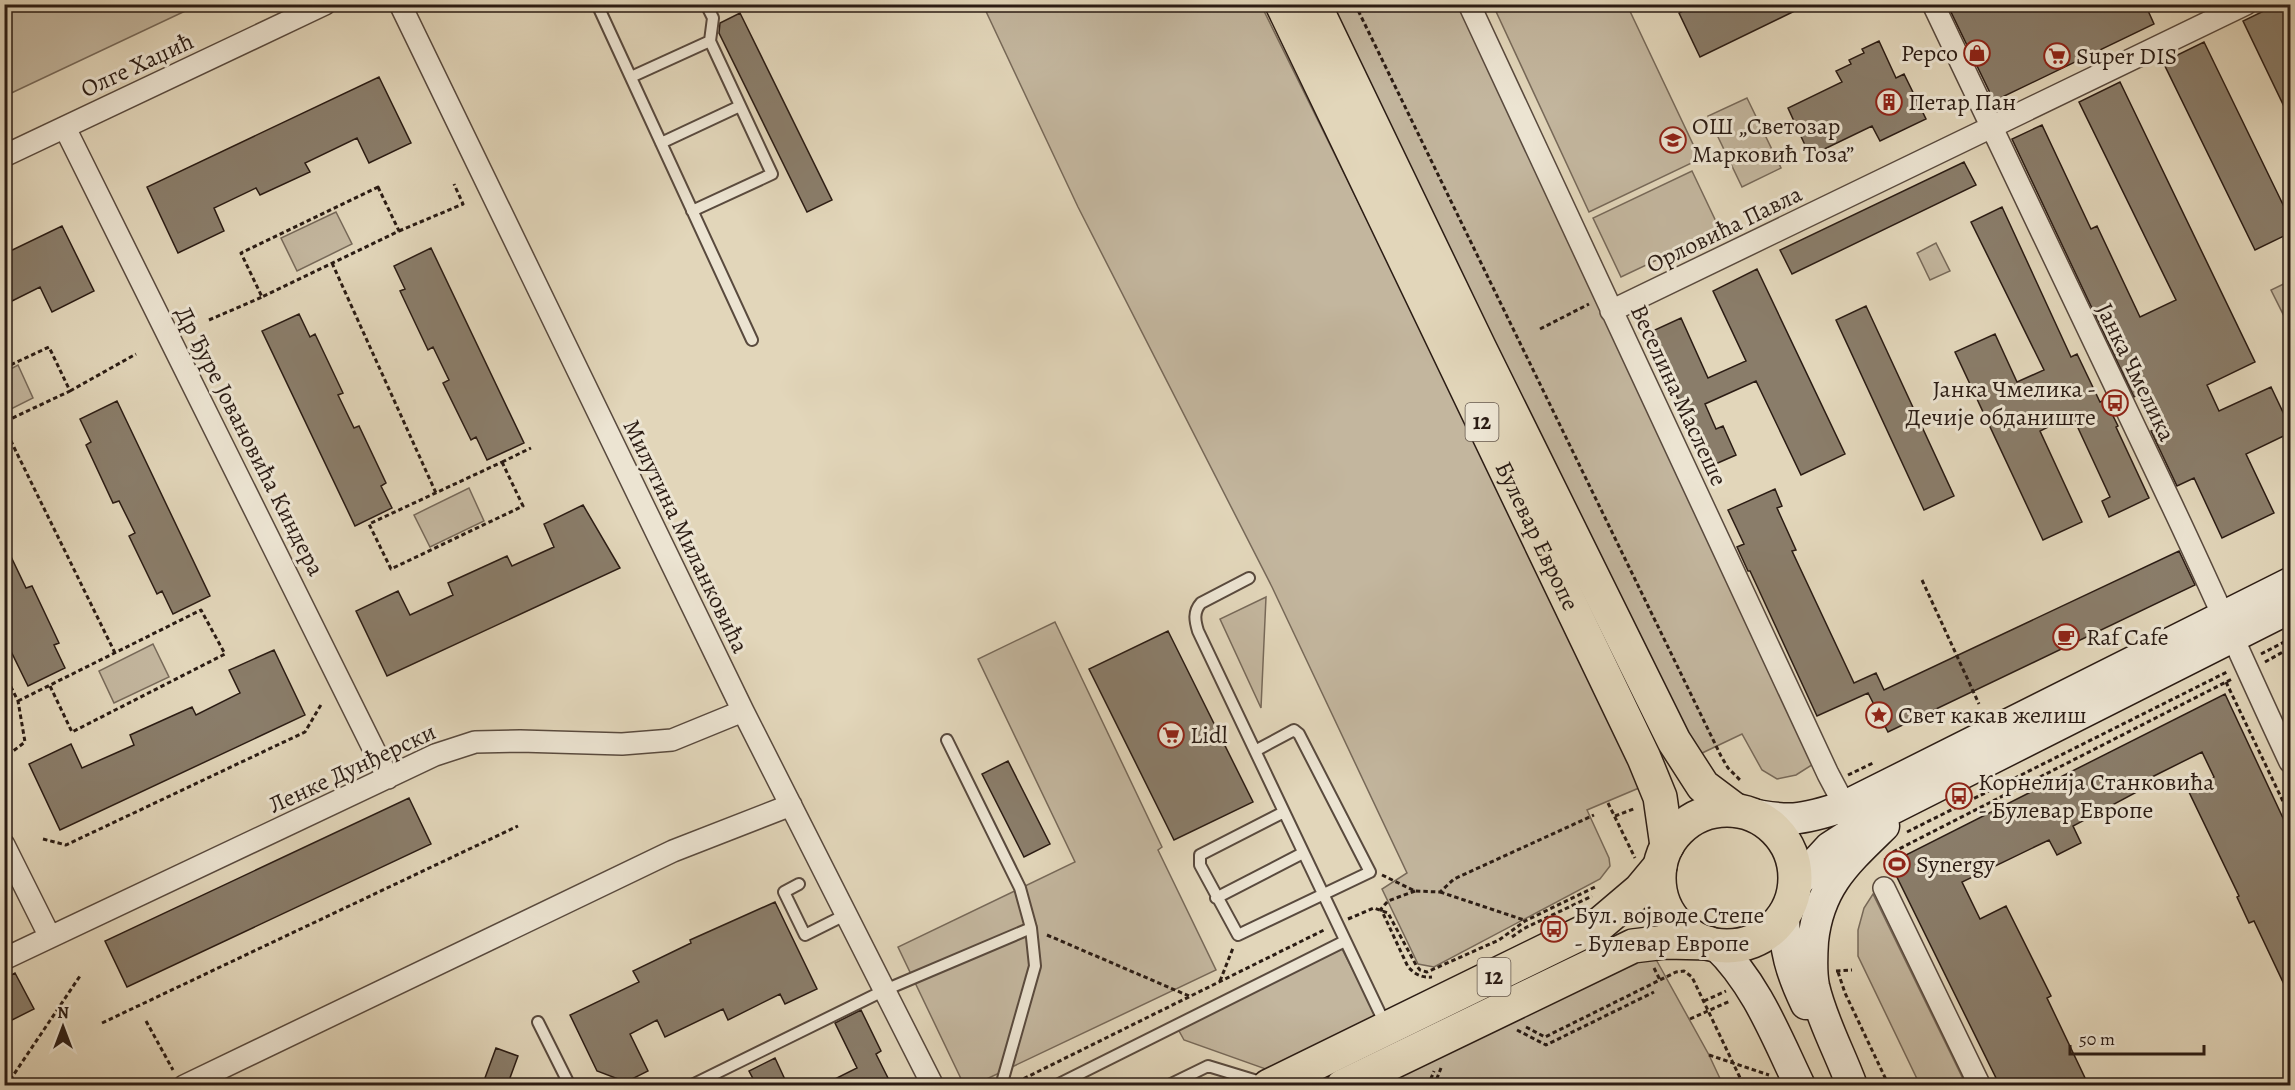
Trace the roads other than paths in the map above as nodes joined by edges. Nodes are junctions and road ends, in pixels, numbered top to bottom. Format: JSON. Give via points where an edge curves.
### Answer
{"nodes":[{"id":1,"x":325,"y":4,"type":"edge"},
{"id":2,"x":400,"y":4,"type":"edge"},
{"id":3,"x":597,"y":4,"type":"edge"},
{"id":4,"x":706,"y":4,"type":"edge"},
{"id":5,"x":1282,"y":4,"type":"edge"},
{"id":6,"x":1314,"y":4,"type":"edge"},
{"id":7,"x":1469,"y":4,"type":"edge"},
{"id":8,"x":1933,"y":4,"type":"edge"},
{"id":9,"x":2246,"y":4,"type":"edge"},
{"id":10,"x":710,"y":41,"type":"junction"},
{"id":11,"x":631,"y":77,"type":"junction"},
{"id":12,"x":740,"y":106,"type":"junction"},
{"id":13,"x":65,"y":128,"type":"junction"},
{"id":14,"x":1992,"y":129,"type":"junction"},
{"id":15,"x":661,"y":143,"type":"junction"},
{"id":16,"x":4,"y":156,"type":"edge"},
{"id":17,"x":692,"y":211,"type":"junction"},
{"id":18,"x":1608,"y":303,"type":"junction"},
{"id":19,"x":752,"y":340,"type":"dead end"},
{"id":20,"x":1249,"y":578,"type":"dead end"},
{"id":21,"x":2290,"y":582,"type":"edge"},
{"id":22,"x":2290,"y":608,"type":"edge"},
{"id":23,"x":2236,"y":647,"type":"junction"},
{"id":24,"x":742,"y":711,"type":"junction"},
{"id":25,"x":947,"y":740,"type":"dead end"},
{"id":26,"x":1255,"y":751,"type":"junction"},
{"id":27,"x":2290,"y":762,"type":"edge"},
{"id":28,"x":388,"y":778,"type":"junction"},
{"id":29,"x":1917,"y":796,"type":"junction"},
{"id":30,"x":1740,"y":802,"type":"junction"},
{"id":31,"x":790,"y":805,"type":"junction"},
{"id":32,"x":1845,"y":806,"type":"junction"},
{"id":33,"x":1284,"y":812,"type":"junction"},
{"id":34,"x":4,"y":845,"type":"edge"},
{"id":35,"x":1303,"y":853,"type":"junction"},
{"id":36,"x":1654,"y":857,"type":"junction"},
{"id":37,"x":799,"y":884,"type":"dead end"},
{"id":38,"x":1884,"y":888,"type":"dead end"},
{"id":39,"x":1323,"y":894,"type":"junction"},
{"id":40,"x":1216,"y":898,"type":"junction"},
{"id":41,"x":1789,"y":900,"type":"junction"},
{"id":42,"x":847,"y":914,"type":"junction"},
{"id":43,"x":1031,"y":928,"type":"junction"},
{"id":44,"x":50,"y":937,"type":"junction"},
{"id":45,"x":1345,"y":941,"type":"junction"},
{"id":46,"x":1713,"y":944,"type":"junction"},
{"id":47,"x":4,"y":959,"type":"edge"},
{"id":48,"x":885,"y":990,"type":"junction"},
{"id":49,"x":538,"y":1022,"type":"dead end"},
{"id":50,"x":1387,"y":1029,"type":"junction"},
{"id":51,"x":1787,"y":1081,"type":"edge"},
{"id":52,"x":180,"y":1082,"type":"edge"},
{"id":53,"x":1270,"y":1085,"type":"edge"},
{"id":54,"x":570,"y":1086,"type":"edge"},
{"id":55,"x":690,"y":1086,"type":"edge"},
{"id":56,"x":933,"y":1086,"type":"edge"},
{"id":57,"x":1001,"y":1086,"type":"edge"},
{"id":58,"x":1055,"y":1086,"type":"edge"},
{"id":59,"x":1167,"y":1086,"type":"edge"},
{"id":60,"x":1343,"y":1086,"type":"edge"},
{"id":61,"x":1845,"y":1086,"type":"edge"},
{"id":62,"x":1852,"y":1086,"type":"edge"},
{"id":63,"x":1980,"y":1086,"type":"edge"}],
"edges":[{"from":1,"to":13,"type":"street","name":"Олге Хаџић"},
{"from":2,"to":24,"type":"street","name":"Милутина Миланковића"},
{"from":3,"to":11,"type":"lane"},
{"from":4,"to":10,"type":"lane","via":[[713,18]]},
{"from":5,"to":36,"type":"main road","name":"Булевар Европе","number":"12","via":[[1644,758],[1660,797]]},
{"from":6,"to":30,"type":"main road","name":"Булевар Европе","number":"12","via":[[1674,741],[1703,786]]},
{"from":7,"to":18,"type":"street","name":"Веселина Маслеше"},
{"from":8,"to":14,"type":"street","name":"Јанка Чмелика"},
{"from":9,"to":14,"type":"street","name":"Орловића Павла"},
{"from":10,"to":11,"type":"lane"},
{"from":10,"to":12,"type":"lane"},
{"from":11,"to":15,"type":"lane"},
{"from":12,"to":15,"type":"lane"},
{"from":12,"to":17,"type":"lane","via":[[772,174]]},
{"from":13,"to":16,"type":"street","name":"Олге Хаџић"},
{"from":13,"to":28,"type":"street","name":"Др Ђуре Јовановића Киндера"},
{"from":14,"to":18,"type":"street","name":"Орловића Павла"},
{"from":14,"to":23,"type":"street","name":"Јанка Чмелика"},
{"from":15,"to":17,"type":"lane"},
{"from":17,"to":19,"type":"lane"},
{"from":18,"to":32,"type":"street","name":"Веселина Маслеше"},
{"from":20,"to":26,"type":"lane","via":[[1201,603],[1195,614],[1198,631]]},
{"from":21,"to":23,"type":"main road"},
{"from":22,"to":23,"type":"main road"},
{"from":23,"to":27,"type":"street","name":"Јанка Чмелика"},
{"from":23,"to":29,"type":"main road"},
{"from":23,"to":32,"type":"main road"},
{"from":24,"to":28,"type":"street","name":"Ленке Дунђерски","via":[[672,740],[622,744],[475,742],[435,755]]},
{"from":24,"to":31,"type":"street","name":"Милутина Миланковића"},
{"from":25,"to":43,"type":"lane","via":[[1020,888]]},
{"from":26,"to":33,"type":"lane"},
{"from":26,"to":39,"type":"lane","via":[[1288,732],[1294,730],[1299,734],[1370,872]]},
{"from":28,"to":44,"type":"street","name":"Ленке Дунђерски"},
{"from":29,"to":41,"type":"main road","via":[[1830,847]]},
{"from":29,"to":62,"type":"main road","via":[[1841,869],[1824,895],[1815,926],[1811,961],[1814,988]]},
{"from":30,"to":32,"type":"main road","via":[[1777,820],[1798,820]]},
{"from":30,"to":36,"type":"main road","number":"12","via":[[1695,818]]},
{"from":30,"to":41,"type":"main road","number":"12","via":[[1782,839],[1793,861]]},
{"from":31,"to":42,"type":"street","name":"Милутина Миланковића"},
{"from":31,"to":52,"type":"street","via":[[673,851]]},
{"from":33,"to":35,"type":"lane"},
{"from":33,"to":40,"type":"lane","via":[[1200,855],[1200,865]]},
{"from":34,"to":44,"type":"street"},
{"from":35,"to":39,"type":"lane"},
{"from":35,"to":40,"type":"lane"},
{"from":36,"to":46,"type":"main road","number":"12","via":[[1662,899],[1672,919],[1689,934]]},
{"from":36,"to":50,"type":"main road","number":"12","via":[[1636,894],[1600,924]]},
{"from":37,"to":42,"type":"lane","via":[[784,892],[806,935]]},
{"from":38,"to":63,"type":"street"},
{"from":39,"to":40,"type":"lane","via":[[1238,935]]},
{"from":39,"to":45,"type":"lane"},
{"from":41,"to":46,"type":"main road","number":"12","via":[[1772,929],[1755,940],[1736,945]]},
{"from":41,"to":61,"type":"main road","via":[[1785,950]]},
{"from":42,"to":48,"type":"street","name":"Милутина Миланковића"},
{"from":43,"to":48,"type":"lane"},
{"from":43,"to":57,"type":"lane","via":[[1035,966]]},
{"from":44,"to":47,"type":"street","name":"Ленке Дунђерски"},
{"from":45,"to":50,"type":"lane"},
{"from":45,"to":58,"type":"lane"},
{"from":46,"to":51,"type":"main road","via":[[1728,956],[1753,991]]},
{"from":46,"to":60,"type":"main road","number":"12","via":[[1666,942],[1633,946]]},
{"from":48,"to":55,"type":"lane"},
{"from":48,"to":56,"type":"street","name":"Милутина Миланковића"},
{"from":49,"to":54,"type":"lane"},
{"from":50,"to":53,"type":"main road","number":"12"},
{"from":53,"to":59,"type":"lane","via":[[1208,1066]]}]}
